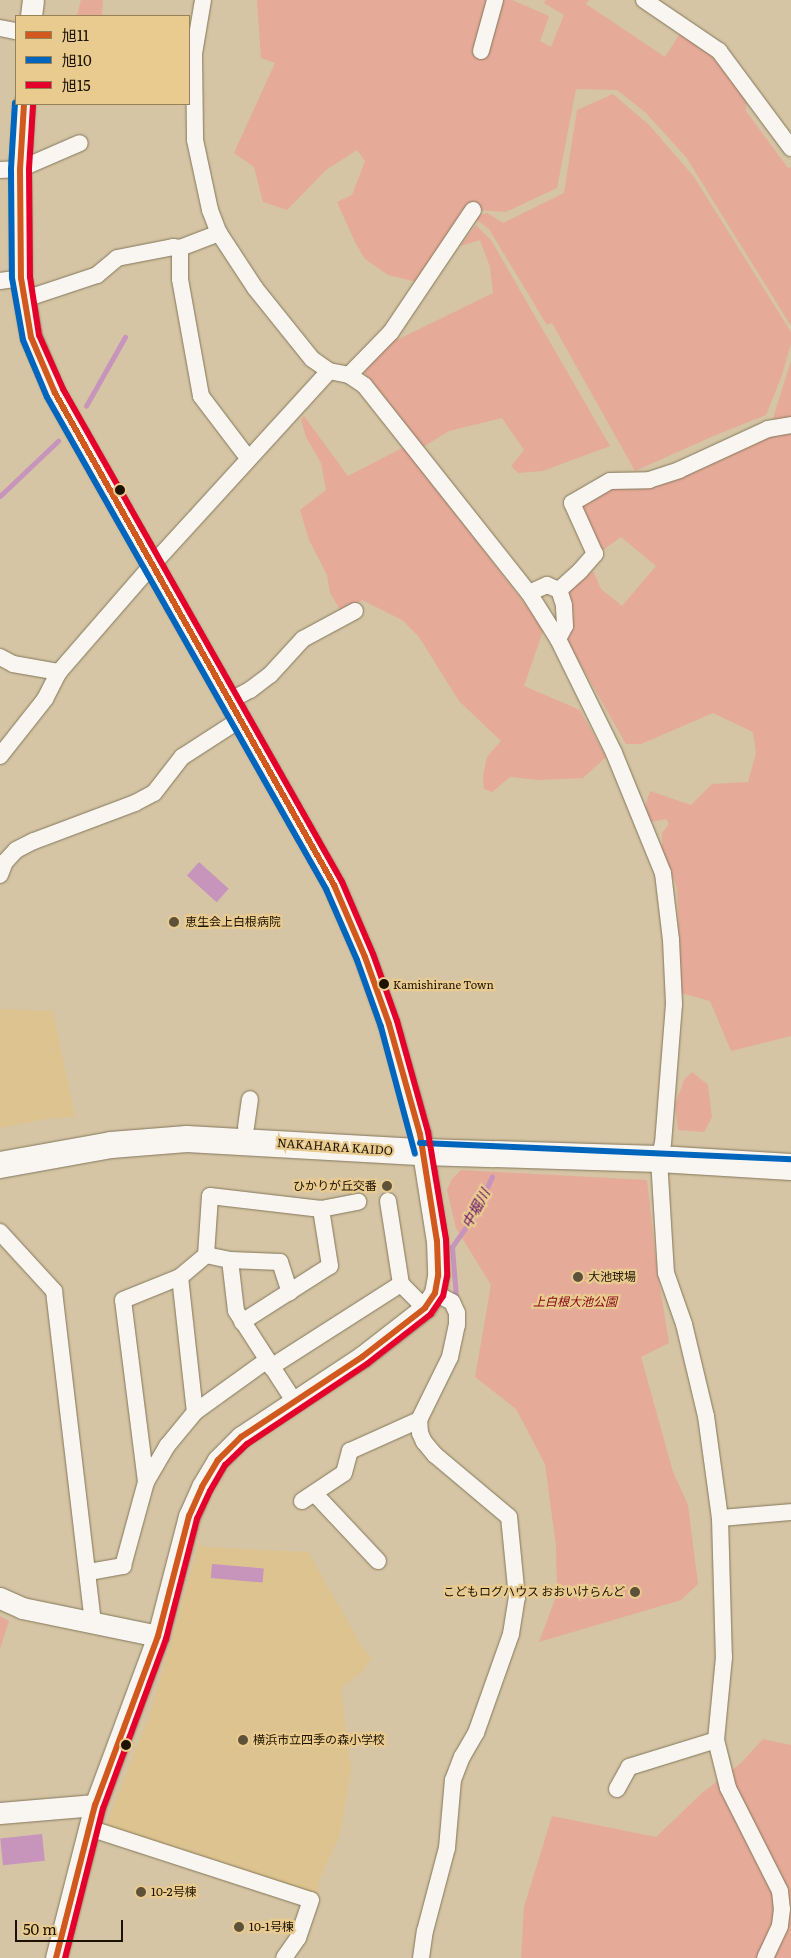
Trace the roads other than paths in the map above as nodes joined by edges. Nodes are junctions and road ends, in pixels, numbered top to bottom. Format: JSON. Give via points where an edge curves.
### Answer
{"nodes":[{"id":1,"x":33,"y":0,"type":"edge"},
{"id":2,"x":203,"y":0,"type":"edge"},
{"id":3,"x":495,"y":0,"type":"edge"},
{"id":4,"x":644,"y":0,"type":"edge"},
{"id":5,"x":31,"y":15,"type":"edge"},
{"id":6,"x":0,"y":28,"type":"edge"},
{"id":7,"x":15,"y":31,"type":"edge"},
{"id":8,"x":481,"y":51,"type":"dead end"},
{"id":9,"x":24,"y":105,"type":"edge"},
{"id":10,"x":80,"y":144,"type":"dead end"},
{"id":11,"x":791,"y":148,"type":"edge"},
{"id":12,"x":10,"y":169,"type":"edge"},
{"id":13,"x":472,"y":210,"type":"dead end"},
{"id":14,"x":220,"y":233,"type":"junction"},
{"id":15,"x":180,"y":248,"type":"junction"},
{"id":16,"x":21,"y":278,"type":"junction"},
{"id":17,"x":0,"y":281,"type":"edge"},
{"id":18,"x":25,"y":299,"type":"junction"},
{"id":19,"x":329,"y":371,"type":"junction"},
{"id":20,"x":349,"y":375,"type":"junction"},
{"id":21,"x":791,"y":425,"type":"edge"},
{"id":22,"x":248,"y":458,"type":"junction"},
{"id":23,"x":153,"y":564,"type":"junction"},
{"id":24,"x":559,"y":590,"type":"junction"},
{"id":25,"x":529,"y":593,"type":"junction"},
{"id":26,"x":355,"y":611,"type":"dead end"},
{"id":27,"x":558,"y":639,"type":"junction"},
{"id":28,"x":0,"y":657,"type":"edge"},
{"id":29,"x":60,"y":672,"type":"junction"},
{"id":30,"x":230,"y":701,"type":"junction"},
{"id":31,"x":241,"y":719,"type":"junction"},
{"id":32,"x":0,"y":756,"type":"edge"},
{"id":33,"x":0,"y":875,"type":"edge"},
{"id":34,"x":250,"y":1099,"type":"dead end"},
{"id":35,"x":246,"y":1127,"type":"junction"},
{"id":36,"x":422,"y":1143,"type":"junction"},
{"id":37,"x":0,"y":1147,"type":"edge"},
{"id":38,"x":791,"y":1150,"type":"edge"},
{"id":39,"x":661,"y":1151,"type":"junction"},
{"id":40,"x":0,"y":1165,"type":"edge"},
{"id":41,"x":791,"y":1167,"type":"edge"},
{"id":42,"x":388,"y":1201,"type":"dead end"},
{"id":43,"x":358,"y":1202,"type":"dead end"},
{"id":44,"x":321,"y":1209,"type":"junction"},
{"id":45,"x":0,"y":1232,"type":"edge"},
{"id":46,"x":206,"y":1255,"type":"junction"},
{"id":47,"x":230,"y":1260,"type":"junction"},
{"id":48,"x":180,"y":1277,"type":"junction"},
{"id":49,"x":401,"y":1284,"type":"junction"},
{"id":50,"x":290,"y":1292,"type":"junction"},
{"id":51,"x":430,"y":1300,"type":"junction"},
{"id":52,"x":242,"y":1322,"type":"junction"},
{"id":53,"x":269,"y":1364,"type":"junction"},
{"id":54,"x":294,"y":1401,"type":"junction"},
{"id":55,"x":195,"y":1412,"type":"junction"},
{"id":56,"x":419,"y":1420,"type":"junction"},
{"id":57,"x":146,"y":1482,"type":"junction"},
{"id":58,"x":791,"y":1512,"type":"edge"},
{"id":59,"x":720,"y":1518,"type":"junction"},
{"id":60,"x":378,"y":1561,"type":"dead end"},
{"id":61,"x":89,"y":1572,"type":"junction"},
{"id":62,"x":0,"y":1598,"type":"edge"},
{"id":63,"x":93,"y":1621,"type":"junction"},
{"id":64,"x":158,"y":1636,"type":"junction"},
{"id":65,"x":716,"y":1740,"type":"junction"},
{"id":66,"x":617,"y":1789,"type":"dead end"},
{"id":67,"x":95,"y":1805,"type":"junction"},
{"id":68,"x":0,"y":1813,"type":"edge"},
{"id":69,"x":89,"y":1828,"type":"junction"},
{"id":70,"x":56,"y":1958,"type":"edge"},
{"id":71,"x":284,"y":1958,"type":"edge"},
{"id":72,"x":421,"y":1958,"type":"edge"},
{"id":73,"x":765,"y":1958,"type":"edge"}],
"edges":[{"from":1,"to":5,"type":"street"},
{"from":2,"to":14,"type":"street","via":[[194,54],[196,140],[210,210]]},
{"from":3,"to":8,"type":"street"},
{"from":4,"to":11,"type":"street","via":[[719,51]]},
{"from":6,"to":7,"type":"street"},
{"from":9,"to":12,"type":"street"},
{"from":10,"to":12,"type":"street"},
{"from":12,"to":16,"type":"street"},
{"from":13,"to":20,"type":"street","via":[[391,332]]},
{"from":14,"to":15,"type":"street"},
{"from":14,"to":19,"type":"street","via":[[267,303],[312,359]]},
{"from":15,"to":18,"type":"street","via":[[117,258],[97,275]]},
{"from":15,"to":22,"type":"street","via":[[180,279],[202,396]]},
{"from":16,"to":17,"type":"street"},
{"from":16,"to":18,"type":"street"},
{"from":18,"to":23,"type":"street","via":[[31,337],[56,393]]},
{"from":19,"to":20,"type":"street"},
{"from":19,"to":22,"type":"street"},
{"from":20,"to":25,"type":"street","via":[[364,385]]},
{"from":21,"to":24,"type":"street","via":[[768,429],[679,470],[649,480],[610,481],[572,503],[596,554]]},
{"from":22,"to":23,"type":"street"},
{"from":23,"to":29,"type":"street"},
{"from":23,"to":30,"type":"street"},
{"from":24,"to":25,"type":"street","via":[[546,585]]},
{"from":24,"to":27,"type":"street","via":[[564,605],[564,626]]},
{"from":25,"to":27,"type":"street"},
{"from":26,"to":30,"type":"street","via":[[303,639],[270,675]]},
{"from":27,"to":39,"type":"street","via":[[614,753],[663,873],[672,940],[674,1004]]},
{"from":28,"to":29,"type":"street","via":[[13,664]]},
{"from":29,"to":32,"type":"street","via":[[45,699]]},
{"from":30,"to":31,"type":"street"},
{"from":31,"to":33,"type":"street","via":[[182,757],[154,792],[135,804],[16,850],[5,862]]},
{"from":31,"to":36,"type":"street","via":[[334,885],[362,948],[389,1024]]},
{"from":34,"to":35,"type":"street"},
{"from":35,"to":36,"type":"main road","name":"NAKAHARA KAIDO"},
{"from":35,"to":37,"type":"main road","name":"NAKAHARA KAIDO","via":[[110,1131]]},
{"from":36,"to":39,"type":"main road","name":"NAKAHARA KAIDO"},
{"from":36,"to":40,"type":"main road","name":"NAKAHARA KAIDO","via":[[187,1139],[111,1145]]},
{"from":36,"to":51,"type":"street","via":[[437,1241],[438,1276]]},
{"from":38,"to":39,"type":"main road","name":"NAKAHARA KAIDO"},
{"from":39,"to":41,"type":"main road","name":"NAKAHARA KAIDO"},
{"from":39,"to":59,"type":"street","via":[[666,1273],[684,1324],[706,1416]]},
{"from":42,"to":49,"type":"street"},
{"from":43,"to":44,"type":"street"},
{"from":44,"to":46,"type":"street","via":[[210,1196]]},
{"from":44,"to":50,"type":"street","via":[[330,1266]]},
{"from":45,"to":61,"type":"street","via":[[54,1290]]},
{"from":46,"to":47,"type":"street"},
{"from":46,"to":48,"type":"street"},
{"from":47,"to":50,"type":"street","via":[[280,1262]]},
{"from":47,"to":52,"type":"street","via":[[236,1311]]},
{"from":48,"to":55,"type":"street"},
{"from":48,"to":57,"type":"street","via":[[123,1300]]},
{"from":49,"to":51,"type":"street"},
{"from":49,"to":53,"type":"street"},
{"from":50,"to":52,"type":"street"},
{"from":51,"to":54,"type":"street","via":[[362,1358]]},
{"from":51,"to":56,"type":"street","via":[[452,1302],[457,1313],[457,1325],[450,1357]]},
{"from":52,"to":53,"type":"street"},
{"from":53,"to":54,"type":"street"},
{"from":53,"to":55,"type":"street"},
{"from":54,"to":64,"type":"street","via":[[241,1436],[218,1460],[202,1487],[189,1516]]},
{"from":55,"to":57,"type":"street","via":[[167,1446]]},
{"from":56,"to":60,"type":"street","via":[[350,1451],[344,1473],[309,1498]]},
{"from":56,"to":72,"type":"street","via":[[424,1442],[435,1455],[509,1517],[517,1598],[511,1634],[476,1733],[453,1780],[447,1848],[424,1931]]},
{"from":57,"to":61,"type":"street","via":[[123,1566]]},
{"from":58,"to":59,"type":"street"},
{"from":59,"to":65,"type":"street","via":[[724,1656]]},
{"from":61,"to":63,"type":"street"},
{"from":62,"to":63,"type":"street","via":[[22,1608]]},
{"from":63,"to":64,"type":"street"},
{"from":64,"to":67,"type":"street"},
{"from":65,"to":66,"type":"street","via":[[629,1767]]},
{"from":65,"to":73,"type":"street","via":[[728,1788],[780,1891],[780,1926]]},
{"from":67,"to":68,"type":"street"},
{"from":67,"to":69,"type":"street"},
{"from":69,"to":70,"type":"street"},
{"from":69,"to":71,"type":"street","via":[[311,1900],[298,1938]]}]}
